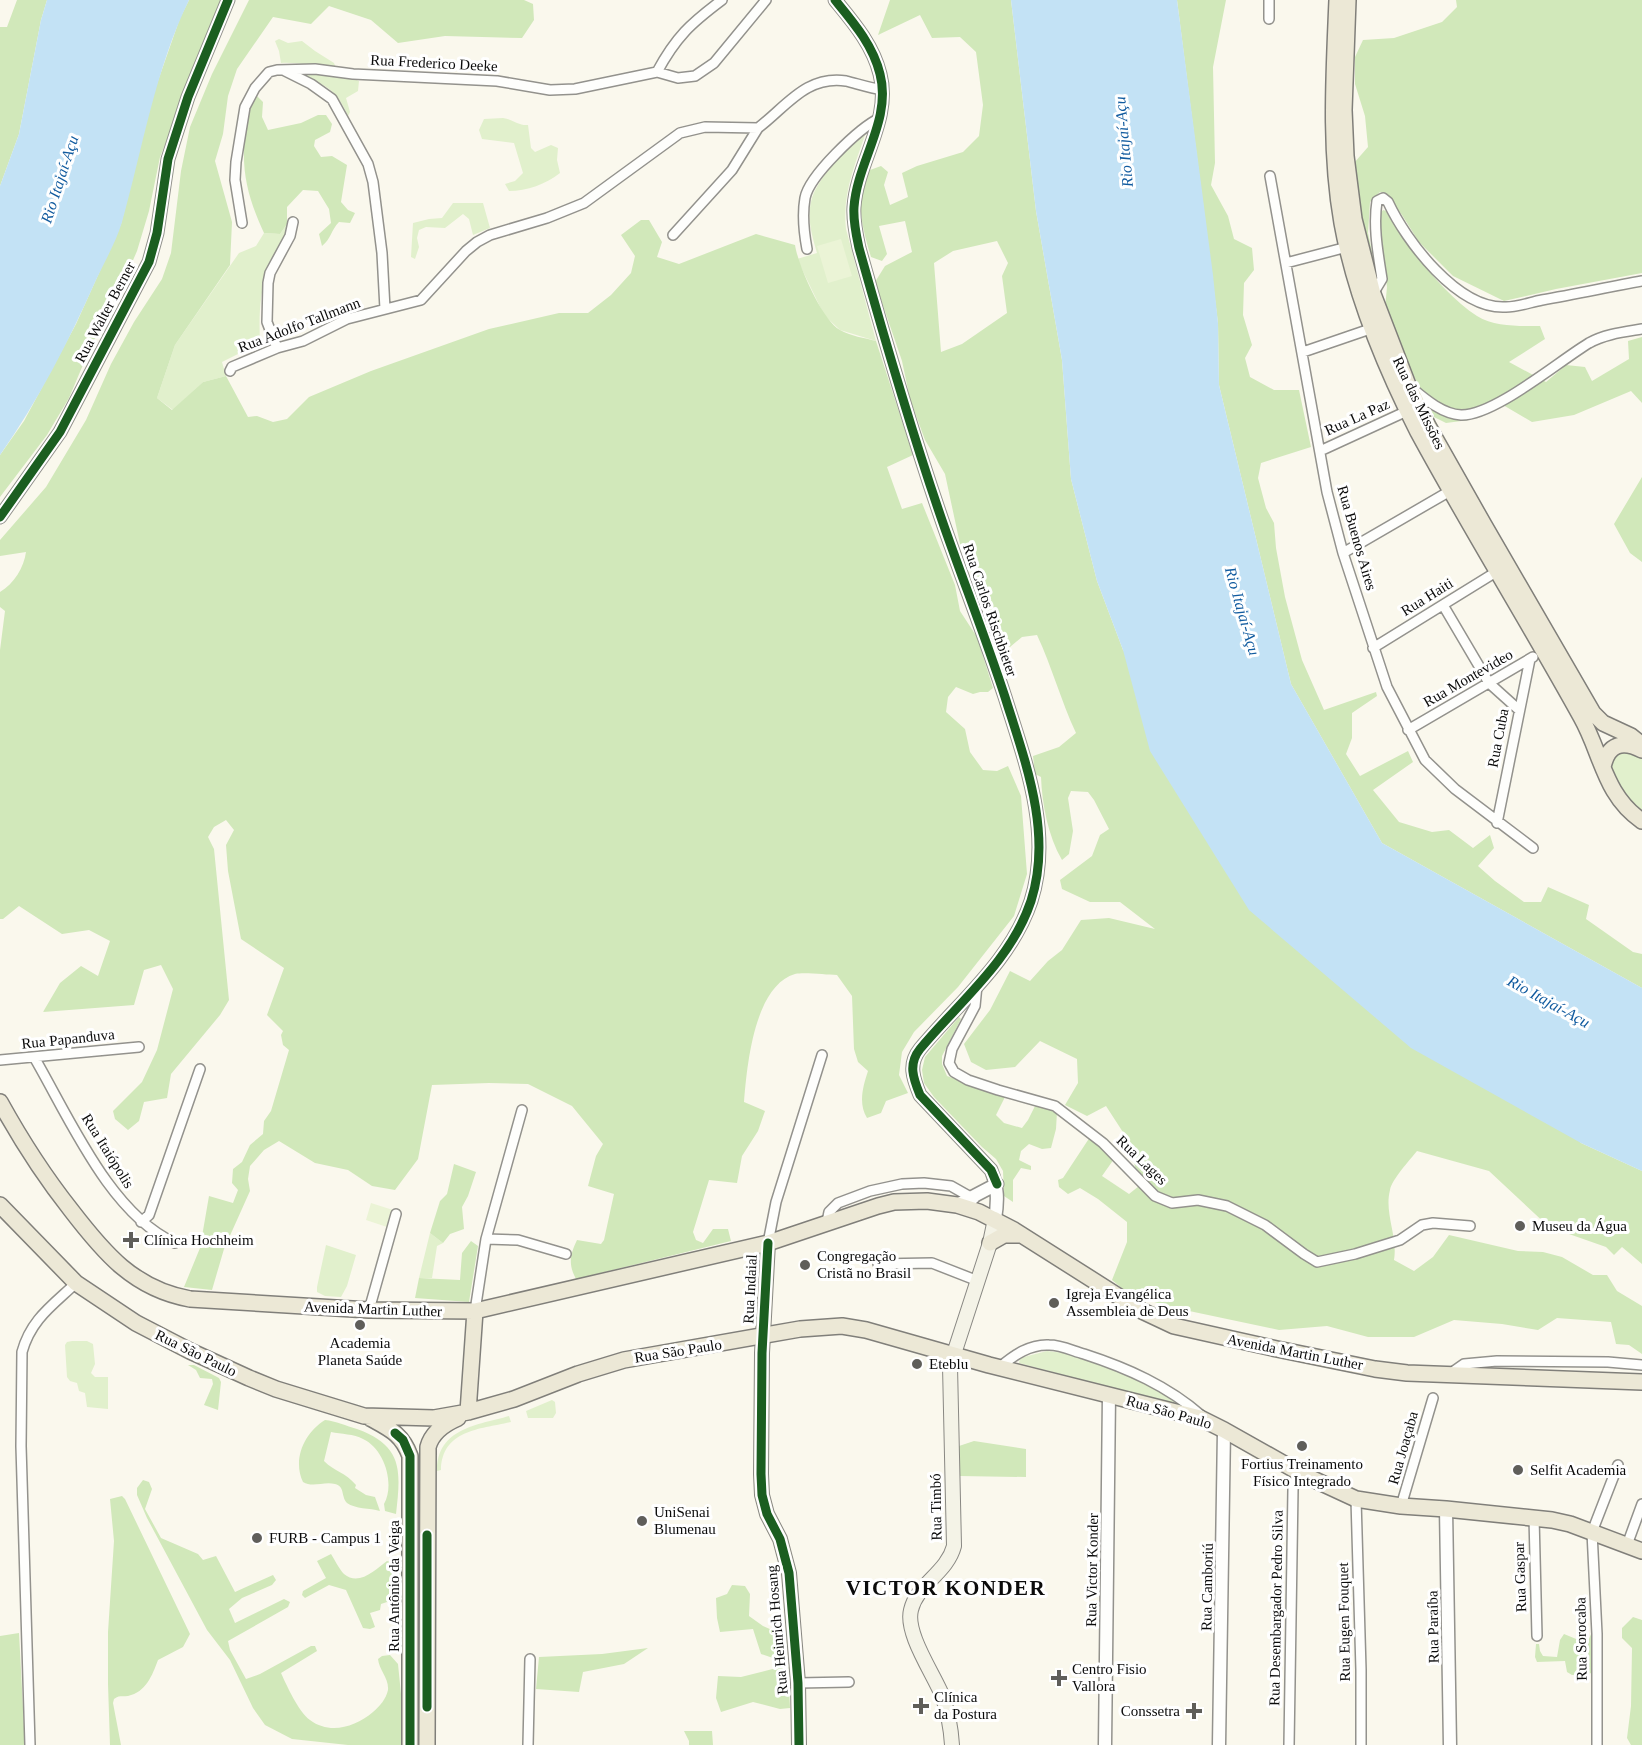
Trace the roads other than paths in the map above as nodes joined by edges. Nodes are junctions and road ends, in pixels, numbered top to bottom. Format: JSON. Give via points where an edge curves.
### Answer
{"nodes":[{"id":1,"x":228,"y":0,"type":"edge"},
{"id":2,"x":722,"y":0,"type":"edge"},
{"id":3,"x":766,"y":0,"type":"edge"},
{"id":4,"x":835,"y":0,"type":"edge"},
{"id":5,"x":1269,"y":0,"type":"edge"},
{"id":6,"x":1336,"y":0,"type":"edge"},
{"id":7,"x":1348,"y":0,"type":"edge"},
{"id":8,"x":1269,"y":19,"type":"dead end"},
{"id":9,"x":282,"y":70,"type":"junction"},
{"id":10,"x":657,"y":72,"type":"junction"},
{"id":11,"x":883,"y":90,"type":"junction"},
{"id":12,"x":880,"y":118,"type":"junction"},
{"id":13,"x":758,"y":128,"type":"junction"},
{"id":14,"x":1270,"y":176,"type":"dead end"},
{"id":15,"x":293,"y":222,"type":"dead end"},
{"id":16,"x":242,"y":223,"type":"dead end"},
{"id":17,"x":673,"y":235,"type":"dead end"},
{"id":18,"x":1347,"y":247,"type":"junction"},
{"id":19,"x":807,"y":249,"type":"dead end"},
{"id":20,"x":1286,"y":263,"type":"junction"},
{"id":21,"x":1642,"y":281,"type":"edge"},
{"id":22,"x":1373,"y":294,"type":"junction"},
{"id":23,"x":385,"y":309,"type":"junction"},
{"id":24,"x":1372,"y":328,"type":"junction"},
{"id":25,"x":1642,"y":329,"type":"edge"},
{"id":26,"x":277,"y":348,"type":"junction"},
{"id":27,"x":1304,"y":352,"type":"junction"},
{"id":28,"x":230,"y":371,"type":"dead end"},
{"id":29,"x":1408,"y":385,"type":"junction"},
{"id":30,"x":1407,"y":411,"type":"junction"},
{"id":31,"x":1320,"y":451,"type":"junction"},
{"id":32,"x":1450,"y":490,"type":"junction"},
{"id":33,"x":1466,"y":494,"type":"junction"},
{"id":34,"x":0,"y":517,"type":"edge"},
{"id":35,"x":1343,"y":553,"type":"junction"},
{"id":36,"x":1496,"y":572,"type":"junction"},
{"id":37,"x":1443,"y":604,"type":"junction"},
{"id":38,"x":1373,"y":648,"type":"junction"},
{"id":39,"x":1536,"y":655,"type":"junction"},
{"id":40,"x":1489,"y":682,"type":"junction"},
{"id":41,"x":1519,"y":710,"type":"junction"},
{"id":42,"x":1408,"y":730,"type":"junction"},
{"id":43,"x":1642,"y":748,"type":"edge"},
{"id":44,"x":1603,"y":766,"type":"junction"},
{"id":45,"x":1641,"y":819,"type":"edge"},
{"id":46,"x":1497,"y":823,"type":"junction"},
{"id":47,"x":1533,"y":848,"type":"dead end"},
{"id":48,"x":977,"y":985,"type":"junction"},
{"id":49,"x":139,"y":1047,"type":"dead end"},
{"id":50,"x":822,"y":1054,"type":"dead end"},
{"id":51,"x":34,"y":1057,"type":"junction"},
{"id":52,"x":0,"y":1060,"type":"edge"},
{"id":53,"x":200,"y":1069,"type":"dead end"},
{"id":54,"x":0,"y":1102,"type":"edge"},
{"id":55,"x":522,"y":1110,"type":"dead end"},
{"id":56,"x":997,"y":1184,"type":"junction"},
{"id":57,"x":0,"y":1205,"type":"edge"},
{"id":58,"x":976,"y":1205,"type":"junction"},
{"id":59,"x":396,"y":1214,"type":"dead end"},
{"id":60,"x":995,"y":1219,"type":"junction"},
{"id":61,"x":141,"y":1222,"type":"junction"},
{"id":62,"x":827,"y":1222,"type":"junction"},
{"id":63,"x":1470,"y":1226,"type":"dead end"},
{"id":64,"x":1022,"y":1235,"type":"junction"},
{"id":65,"x":486,"y":1239,"type":"junction"},
{"id":66,"x":175,"y":1243,"type":"dead end"},
{"id":67,"x":768,"y":1243,"type":"junction"},
{"id":68,"x":990,"y":1243,"type":"junction"},
{"id":69,"x":566,"y":1254,"type":"dead end"},
{"id":70,"x":878,"y":1264,"type":"dead end"},
{"id":71,"x":978,"y":1281,"type":"junction"},
{"id":72,"x":76,"y":1283,"type":"junction"},
{"id":73,"x":369,"y":1310,"type":"junction"},
{"id":74,"x":475,"y":1311,"type":"junction"},
{"id":75,"x":961,"y":1332,"type":"junction"},
{"id":76,"x":763,"y":1337,"type":"junction"},
{"id":77,"x":952,"y":1355,"type":"junction"},
{"id":78,"x":969,"y":1360,"type":"junction"},
{"id":79,"x":1642,"y":1365,"type":"edge"},
{"id":80,"x":1000,"y":1368,"type":"junction"},
{"id":81,"x":1452,"y":1376,"type":"junction"},
{"id":82,"x":1642,"y":1382,"type":"edge"},
{"id":83,"x":1109,"y":1395,"type":"junction"},
{"id":84,"x":1433,"y":1398,"type":"dead end"},
{"id":85,"x":468,"y":1412,"type":"junction"},
{"id":86,"x":364,"y":1416,"type":"junction"},
{"id":87,"x":1208,"y":1422,"type":"junction"},
{"id":88,"x":1224,"y":1430,"type":"junction"},
{"id":89,"x":406,"y":1446,"type":"junction"},
{"id":90,"x":428,"y":1447,"type":"junction"},
{"id":91,"x":1618,"y":1465,"type":"dead end"},
{"id":92,"x":1298,"y":1471,"type":"junction"},
{"id":93,"x":1356,"y":1499,"type":"junction"},
{"id":94,"x":1642,"y":1504,"type":"edge"},
{"id":95,"x":1401,"y":1506,"type":"junction"},
{"id":96,"x":1446,"y":1509,"type":"junction"},
{"id":97,"x":1534,"y":1517,"type":"junction"},
{"id":98,"x":1592,"y":1532,"type":"junction"},
{"id":99,"x":1627,"y":1545,"type":"junction"},
{"id":100,"x":1642,"y":1551,"type":"edge"},
{"id":101,"x":1537,"y":1636,"type":"dead end"},
{"id":102,"x":530,"y":1659,"type":"dead end"},
{"id":103,"x":849,"y":1682,"type":"dead end"},
{"id":104,"x":798,"y":1683,"type":"junction"},
{"id":105,"x":30,"y":1745,"type":"edge"},
{"id":106,"x":410,"y":1745,"type":"edge"},
{"id":107,"x":427,"y":1745,"type":"edge"},
{"id":108,"x":528,"y":1745,"type":"edge"},
{"id":109,"x":798,"y":1745,"type":"edge"},
{"id":110,"x":952,"y":1745,"type":"edge"},
{"id":111,"x":1105,"y":1745,"type":"edge"},
{"id":112,"x":1219,"y":1745,"type":"edge"},
{"id":113,"x":1289,"y":1745,"type":"edge"},
{"id":114,"x":1360,"y":1745,"type":"edge"},
{"id":115,"x":1450,"y":1745,"type":"edge"},
{"id":116,"x":1597,"y":1745,"type":"edge"}],
"edges":[{"from":1,"to":34,"type":"street","name":"Rua Walter Berner","via":[[171,148],[157,233],[148,262],[60,432]]},
{"from":2,"to":10,"type":"street","via":[[683,31]]},
{"from":3,"to":10,"type":"street","via":[[707,69],[695,76],[678,78]]},
{"from":4,"to":11,"type":"street","name":"Rua Carlos Rischbieter","via":[[871,50]]},
{"from":5,"to":8,"type":"street"},
{"from":6,"to":18,"type":"main road","name":"Rua das Missões","via":[[1334,148]]},
{"from":7,"to":22,"type":"main road","name":"Rua das Missões","via":[[1346,156],[1354,219]]},
{"from":9,"to":10,"type":"street","name":"Rua Frederico Deeke","via":[[497,81],[550,90],[575,89]]},
{"from":9,"to":16,"type":"street","name":"Rua Frederico Deeke","via":[[269,72],[245,106],[235,180]]},
{"from":9,"to":23,"type":"street","via":[[332,99],[368,164],[382,253]]},
{"from":11,"to":12,"type":"street","name":"Rua Carlos Rischbieter"},
{"from":11,"to":13,"type":"street","via":[[834,80],[810,85]]},
{"from":12,"to":19,"type":"street","via":[[868,124],[815,178],[805,196]]},
{"from":12,"to":48,"type":"street","name":"Rua Carlos Rischbieter","via":[[854,207],[859,248],[935,498],[1015,729],[1037,821],[1037,875],[1030,903],[1004,956]]},
{"from":13,"to":17,"type":"street","via":[[732,170]]},
{"from":13,"to":23,"type":"street","name":"Rua Adolfo Tallmann","via":[[705,127],[680,133],[584,203],[490,235],[466,251],[421,300]]},
{"from":14,"to":20,"type":"street","name":"Rua Buenos Aires"},
{"from":15,"to":26,"type":"street","via":[[268,283],[267,322]]},
{"from":18,"to":20,"type":"street"},
{"from":18,"to":24,"type":"main road","name":"Rua das Missões"},
{"from":20,"to":27,"type":"street","name":"Rua Buenos Aires"},
{"from":21,"to":22,"type":"street","via":[[1507,307],[1482,303],[1455,287],[1428,261],[1383,198],[1377,201],[1375,214],[1382,279]]},
{"from":22,"to":29,"type":"main road","name":"Rua das Missões"},
{"from":23,"to":26,"type":"street","name":"Rua Adolfo Tallmann","via":[[347,319],[303,341]]},
{"from":24,"to":27,"type":"street"},
{"from":24,"to":30,"type":"main road","name":"Rua das Missões"},
{"from":25,"to":29,"type":"street","via":[[1591,342],[1492,406],[1471,414],[1445,411]]},
{"from":26,"to":28,"type":"street","name":"Rua Adolfo Tallmann"},
{"from":27,"to":31,"type":"street","name":"Rua Buenos Aires"},
{"from":29,"to":33,"type":"main road","name":"Rua das Missões"},
{"from":30,"to":31,"type":"street","name":"Rua La Paz"},
{"from":30,"to":32,"type":"main road","name":"Rua das Missões"},
{"from":31,"to":35,"type":"street","name":"Rua Buenos Aires"},
{"from":32,"to":33,"type":"main road"},
{"from":32,"to":35,"type":"street"},
{"from":32,"to":36,"type":"main road","name":"Rua das Missões"},
{"from":33,"to":43,"type":"main road","name":"Rua das Missões","via":[[1593,712],[1604,723],[1631,736]]},
{"from":35,"to":38,"type":"street","name":"Rua Buenos Aires"},
{"from":36,"to":37,"type":"street","name":"Rua Haiti"},
{"from":36,"to":39,"type":"main road","name":"Rua das Missões"},
{"from":37,"to":38,"type":"street","name":"Rua Haiti"},
{"from":37,"to":40,"type":"street"},
{"from":38,"to":42,"type":"street","name":"Rua Buenos Aires"},
{"from":39,"to":40,"type":"street","name":"Rua Montevideo"},
{"from":39,"to":41,"type":"street","name":"Rua Cuba"},
{"from":39,"to":44,"type":"main road","name":"Rua das Missões","via":[[1583,720]]},
{"from":40,"to":41,"type":"street"},
{"from":40,"to":42,"type":"street","name":"Rua Montevideo"},
{"from":41,"to":46,"type":"street","name":"Rua Cuba"},
{"from":42,"to":46,"type":"street","name":"Rua Buenos Aires","via":[[1425,760]]},
{"from":43,"to":44,"type":"main road","via":[[1627,744],[1613,747]]},
{"from":44,"to":45,"type":"main road","name":"Rua das Missões","via":[[1615,794]]},
{"from":46,"to":47,"type":"street","name":"Rua Buenos Aires"},
{"from":48,"to":56,"type":"street","name":"Rua Carlos Rischbieter","via":[[914,1056],[913,1079],[920,1095],[991,1170]]},
{"from":48,"to":63,"type":"street","name":"Rua Lages","via":[[975,1006],[952,1049],[949,1064],[954,1072],[968,1080],[1055,1106],[1103,1143],[1155,1196],[1172,1203],[1198,1200],[1227,1206],[1265,1225],[1317,1262],[1400,1240],[1422,1225]]},
{"from":49,"to":51,"type":"street","name":"Rua Papanduva"},
{"from":50,"to":67,"type":"street","name":"Rua Indaial","via":[[776,1202]]},
{"from":51,"to":52,"type":"street","name":"Rua Papanduva"},
{"from":51,"to":61,"type":"street","name":"Rua Itaiópolis","via":[[94,1161]]},
{"from":53,"to":61,"type":"street","via":[[148,1215]]},
{"from":54,"to":73,"type":"main road","name":"Avenida Martin Luther","via":[[47,1179],[95,1242],[123,1269],[151,1287],[190,1299]]},
{"from":55,"to":65,"type":"street"},
{"from":56,"to":58,"type":"street"},
{"from":56,"to":60,"type":"street"},
{"from":57,"to":72,"type":"main road","name":"Rua São Paulo"},
{"from":58,"to":60,"type":"main road","name":"Avenida Martin Luther"},
{"from":58,"to":62,"type":"main road","name":"Avenida Martin Luther","via":[[894,1202]]},
{"from":58,"to":62,"type":"street","name":"Avenida Martin Luther","via":[[951,1186],[902,1184],[838,1203]]},
{"from":59,"to":73,"type":"street"},
{"from":60,"to":64,"type":"main road","name":"Avenida Martin Luther"},
{"from":60,"to":68,"type":"main road"},
{"from":61,"to":66,"type":"street","name":"Rua Itaiópolis"},
{"from":62,"to":67,"type":"main road","name":"Avenida Martin Luther"},
{"from":64,"to":68,"type":"main road","via":[[1004,1235]]},
{"from":64,"to":81,"type":"main road","name":"Avenida Martin Luther","via":[[1140,1310],[1174,1326],[1375,1368]]},
{"from":65,"to":69,"type":"street","via":[[518,1240]]},
{"from":65,"to":74,"type":"street"},
{"from":67,"to":74,"type":"main road","name":"Avenida Martin Luther"},
{"from":67,"to":76,"type":"main road","name":"Rua Indaial"},
{"from":68,"to":71,"type":"main road"},
{"from":70,"to":71,"type":"street","via":[[932,1263]]},
{"from":71,"to":75,"type":"main road"},
{"from":72,"to":86,"type":"main road","name":"Rua São Paulo","via":[[136,1323],[208,1360],[276,1389]]},
{"from":72,"to":105,"type":"street","via":[[34,1323],[22,1352]]},
{"from":73,"to":74,"type":"main road","name":"Avenida Martin Luther"},
{"from":74,"to":85,"type":"main road"},
{"from":75,"to":77,"type":"main road"},
{"from":75,"to":78,"type":"main road"},
{"from":76,"to":77,"type":"main road","name":"Rua São Paulo","via":[[842,1326]]},
{"from":76,"to":85,"type":"main road","name":"Rua São Paulo","via":[[624,1360]]},
{"from":76,"to":104,"type":"main road","name":"Rua Heinrich Hosang","via":[[762,1495],[786,1557]]},
{"from":77,"to":78,"type":"main road","name":"Rua São Paulo"},
{"from":77,"to":110,"type":"main road","name":"Rua Timbó","via":[[954,1546],[945,1566],[917,1595],[910,1623],[947,1710]]},
{"from":78,"to":80,"type":"main road","name":"Rua São Paulo"},
{"from":79,"to":81,"type":"street","via":[[1497,1361],[1464,1364]]},
{"from":80,"to":83,"type":"main road","name":"Rua São Paulo"},
{"from":80,"to":87,"type":"street","via":[[1027,1349],[1059,1346],[1142,1376]]},
{"from":81,"to":82,"type":"main road","name":"Avenida Martin Luther"},
{"from":83,"to":87,"type":"main road","name":"Rua São Paulo"},
{"from":83,"to":111,"type":"street","name":"Rua Victor Konder"},
{"from":84,"to":95,"type":"street","name":"Rua Joaçaba"},
{"from":85,"to":86,"type":"main road","name":"Rua São Paulo","via":[[434,1418]]},
{"from":85,"to":90,"type":"main road","via":[[442,1426]]},
{"from":86,"to":89,"type":"main road","via":[[389,1428]]},
{"from":87,"to":88,"type":"main road","name":"Rua São Paulo"},
{"from":88,"to":92,"type":"main road","name":"Rua São Paulo"},
{"from":88,"to":112,"type":"street","name":"Rua Camboriú"},
{"from":89,"to":90,"type":"main road","via":[[419,1440]]},
{"from":89,"to":106,"type":"main road","name":"Rua Antônio da Veiga","via":[[410,1456]]},
{"from":90,"to":107,"type":"main road"},
{"from":91,"to":98,"type":"street"},
{"from":92,"to":93,"type":"main road","name":"Rua São Paulo"},
{"from":92,"to":113,"type":"street","name":"Rua Desembargador Pedro Silva","via":[[1293,1489]]},
{"from":93,"to":95,"type":"main road","name":"Rua São Paulo"},
{"from":93,"to":114,"type":"street","name":"Rua Eugen Fouquet"},
{"from":94,"to":99,"type":"street"},
{"from":95,"to":96,"type":"main road","name":"Rua São Paulo"},
{"from":96,"to":97,"type":"main road","name":"Rua São Paulo"},
{"from":96,"to":115,"type":"street","name":"Rua Paraíba"},
{"from":97,"to":98,"type":"main road","name":"Rua São Paulo"},
{"from":97,"to":101,"type":"street","name":"Rua Gaspar"},
{"from":98,"to":99,"type":"main road","name":"Rua São Paulo"},
{"from":98,"to":116,"type":"street","name":"Rua Sorocaba"},
{"from":99,"to":100,"type":"main road","name":"Rua São Paulo"},
{"from":102,"to":108,"type":"street"},
{"from":103,"to":104,"type":"street"},
{"from":104,"to":109,"type":"main road","name":"Rua Heinrich Hosang"}]}
